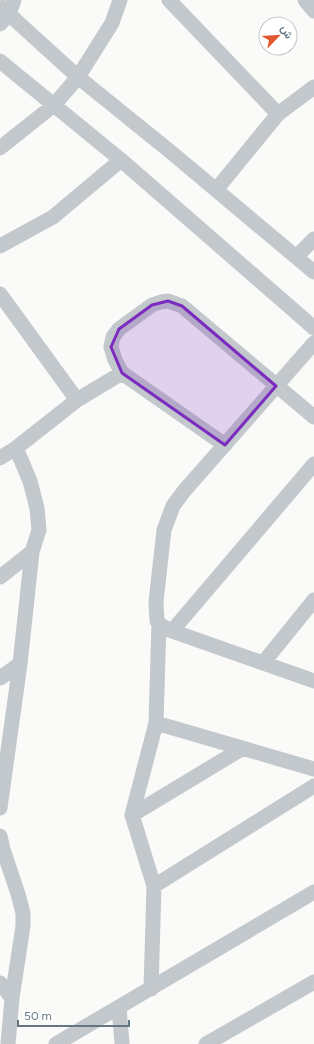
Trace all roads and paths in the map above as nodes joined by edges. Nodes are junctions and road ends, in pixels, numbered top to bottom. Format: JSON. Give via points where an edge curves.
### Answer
{"nodes":[{"id":1,"x":120,"y":0,"type":"edge"},
{"id":2,"x":169,"y":0,"type":"edge"},
{"id":3,"x":305,"y":0,"type":"edge"},
{"id":4,"x":6,"y":11,"type":"edge"},
{"id":5,"x":314,"y":11,"type":"edge"},
{"id":6,"x":0,"y":61,"type":"edge"},
{"id":7,"x":78,"y":77,"type":"junction"},
{"id":8,"x":314,"y":87,"type":"edge"},
{"id":9,"x":54,"y":105,"type":"junction"},
{"id":10,"x":278,"y":114,"type":"junction"},
{"id":11,"x":0,"y":148,"type":"edge"},
{"id":12,"x":121,"y":160,"type":"junction"},
{"id":13,"x":216,"y":190,"type":"junction"},
{"id":14,"x":314,"y":239,"type":"edge"},
{"id":15,"x":0,"y":246,"type":"edge"},
{"id":16,"x":296,"y":257,"type":"junction"},
{"id":17,"x":314,"y":272,"type":"edge"},
{"id":18,"x":0,"y":294,"type":"edge"},
{"id":19,"x":314,"y":328,"type":"edge"},
{"id":20,"x":314,"y":343,"type":"edge"},
{"id":21,"x":122,"y":373,"type":"junction"},
{"id":22,"x":276,"y":386,"type":"junction"},
{"id":23,"x":77,"y":400,"type":"junction"},
{"id":24,"x":314,"y":417,"type":"edge"},
{"id":25,"x":225,"y":445,"type":"junction"},
{"id":26,"x":16,"y":448,"type":"junction"},
{"id":27,"x":0,"y":458,"type":"edge"},
{"id":28,"x":314,"y":464,"type":"edge"},
{"id":29,"x":32,"y":552,"type":"junction"},
{"id":30,"x":0,"y":577,"type":"edge"},
{"id":31,"x":314,"y":600,"type":"edge"},
{"id":32,"x":159,"y":623,"type":"junction"},
{"id":33,"x":172,"y":631,"type":"junction"},
{"id":34,"x":262,"y":663,"type":"junction"},
{"id":35,"x":20,"y":664,"type":"junction"},
{"id":36,"x":0,"y":678,"type":"edge"},
{"id":37,"x":314,"y":681,"type":"edge"},
{"id":38,"x":156,"y":723,"type":"junction"},
{"id":39,"x":243,"y":748,"type":"junction"},
{"id":40,"x":314,"y":769,"type":"edge"},
{"id":41,"x":314,"y":786,"type":"edge"},
{"id":42,"x":0,"y":808,"type":"edge"},
{"id":43,"x":132,"y":815,"type":"junction"},
{"id":44,"x":0,"y":836,"type":"edge"},
{"id":45,"x":154,"y":886,"type":"junction"},
{"id":46,"x":314,"y":892,"type":"edge"},
{"id":47,"x":314,"y":982,"type":"edge"},
{"id":48,"x":0,"y":983,"type":"edge"},
{"id":49,"x":151,"y":989,"type":"junction"},
{"id":50,"x":12,"y":998,"type":"junction"},
{"id":51,"x":118,"y":1007,"type":"junction"},
{"id":52,"x":8,"y":1044,"type":"edge"},
{"id":53,"x":56,"y":1044,"type":"edge"},
{"id":54,"x":122,"y":1044,"type":"edge"},
{"id":55,"x":206,"y":1044,"type":"edge"}],
"edges":[{"from":1,"to":7,"type":"street","via":[[112,23]]},
{"from":2,"to":10,"type":"street"},
{"from":3,"to":5,"type":"street"},
{"from":4,"to":7,"type":"street"},
{"from":6,"to":9,"type":"street"},
{"from":7,"to":9,"type":"street"},
{"from":7,"to":13,"type":"street"},
{"from":8,"to":10,"type":"street"},
{"from":9,"to":11,"type":"street"},
{"from":9,"to":12,"type":"street"},
{"from":10,"to":13,"type":"street"},
{"from":12,"to":15,"type":"street","via":[[53,218]]},
{"from":12,"to":19,"type":"street"},
{"from":13,"to":16,"type":"street"},
{"from":14,"to":16,"type":"street"},
{"from":16,"to":17,"type":"street"},
{"from":18,"to":23,"type":"street"},
{"from":20,"to":22,"type":"street"},
{"from":21,"to":22,"type":"street","via":[[111,347],[113,337],[119,329],[152,305],[168,301],[182,306]]},
{"from":21,"to":23,"type":"street"},
{"from":21,"to":25,"type":"street"},
{"from":22,"to":24,"type":"street"},
{"from":22,"to":25,"type":"street"},
{"from":23,"to":26,"type":"street"},
{"from":25,"to":32,"type":"street","via":[[184,491],[168,517],[164,530],[156,602]]},
{"from":26,"to":27,"type":"street"},
{"from":26,"to":29,"type":"street","via":[[30,481],[37,508],[39,530]]},
{"from":28,"to":33,"type":"street"},
{"from":29,"to":30,"type":"street"},
{"from":29,"to":35,"type":"street"},
{"from":31,"to":34,"type":"street"},
{"from":32,"to":33,"type":"street"},
{"from":32,"to":38,"type":"street"},
{"from":33,"to":34,"type":"street"},
{"from":34,"to":37,"type":"street"},
{"from":35,"to":36,"type":"street"},
{"from":35,"to":42,"type":"street"},
{"from":38,"to":39,"type":"street"},
{"from":38,"to":43,"type":"street"},
{"from":39,"to":40,"type":"street"},
{"from":39,"to":43,"type":"street"},
{"from":41,"to":45,"type":"street"},
{"from":43,"to":45,"type":"street"},
{"from":44,"to":50,"type":"street","via":[[23,913]]},
{"from":45,"to":49,"type":"street"},
{"from":46,"to":49,"type":"street"},
{"from":47,"to":55,"type":"street"},
{"from":48,"to":50,"type":"street"},
{"from":49,"to":51,"type":"street"},
{"from":50,"to":52,"type":"street"},
{"from":51,"to":53,"type":"street"},
{"from":51,"to":54,"type":"street"}]}
